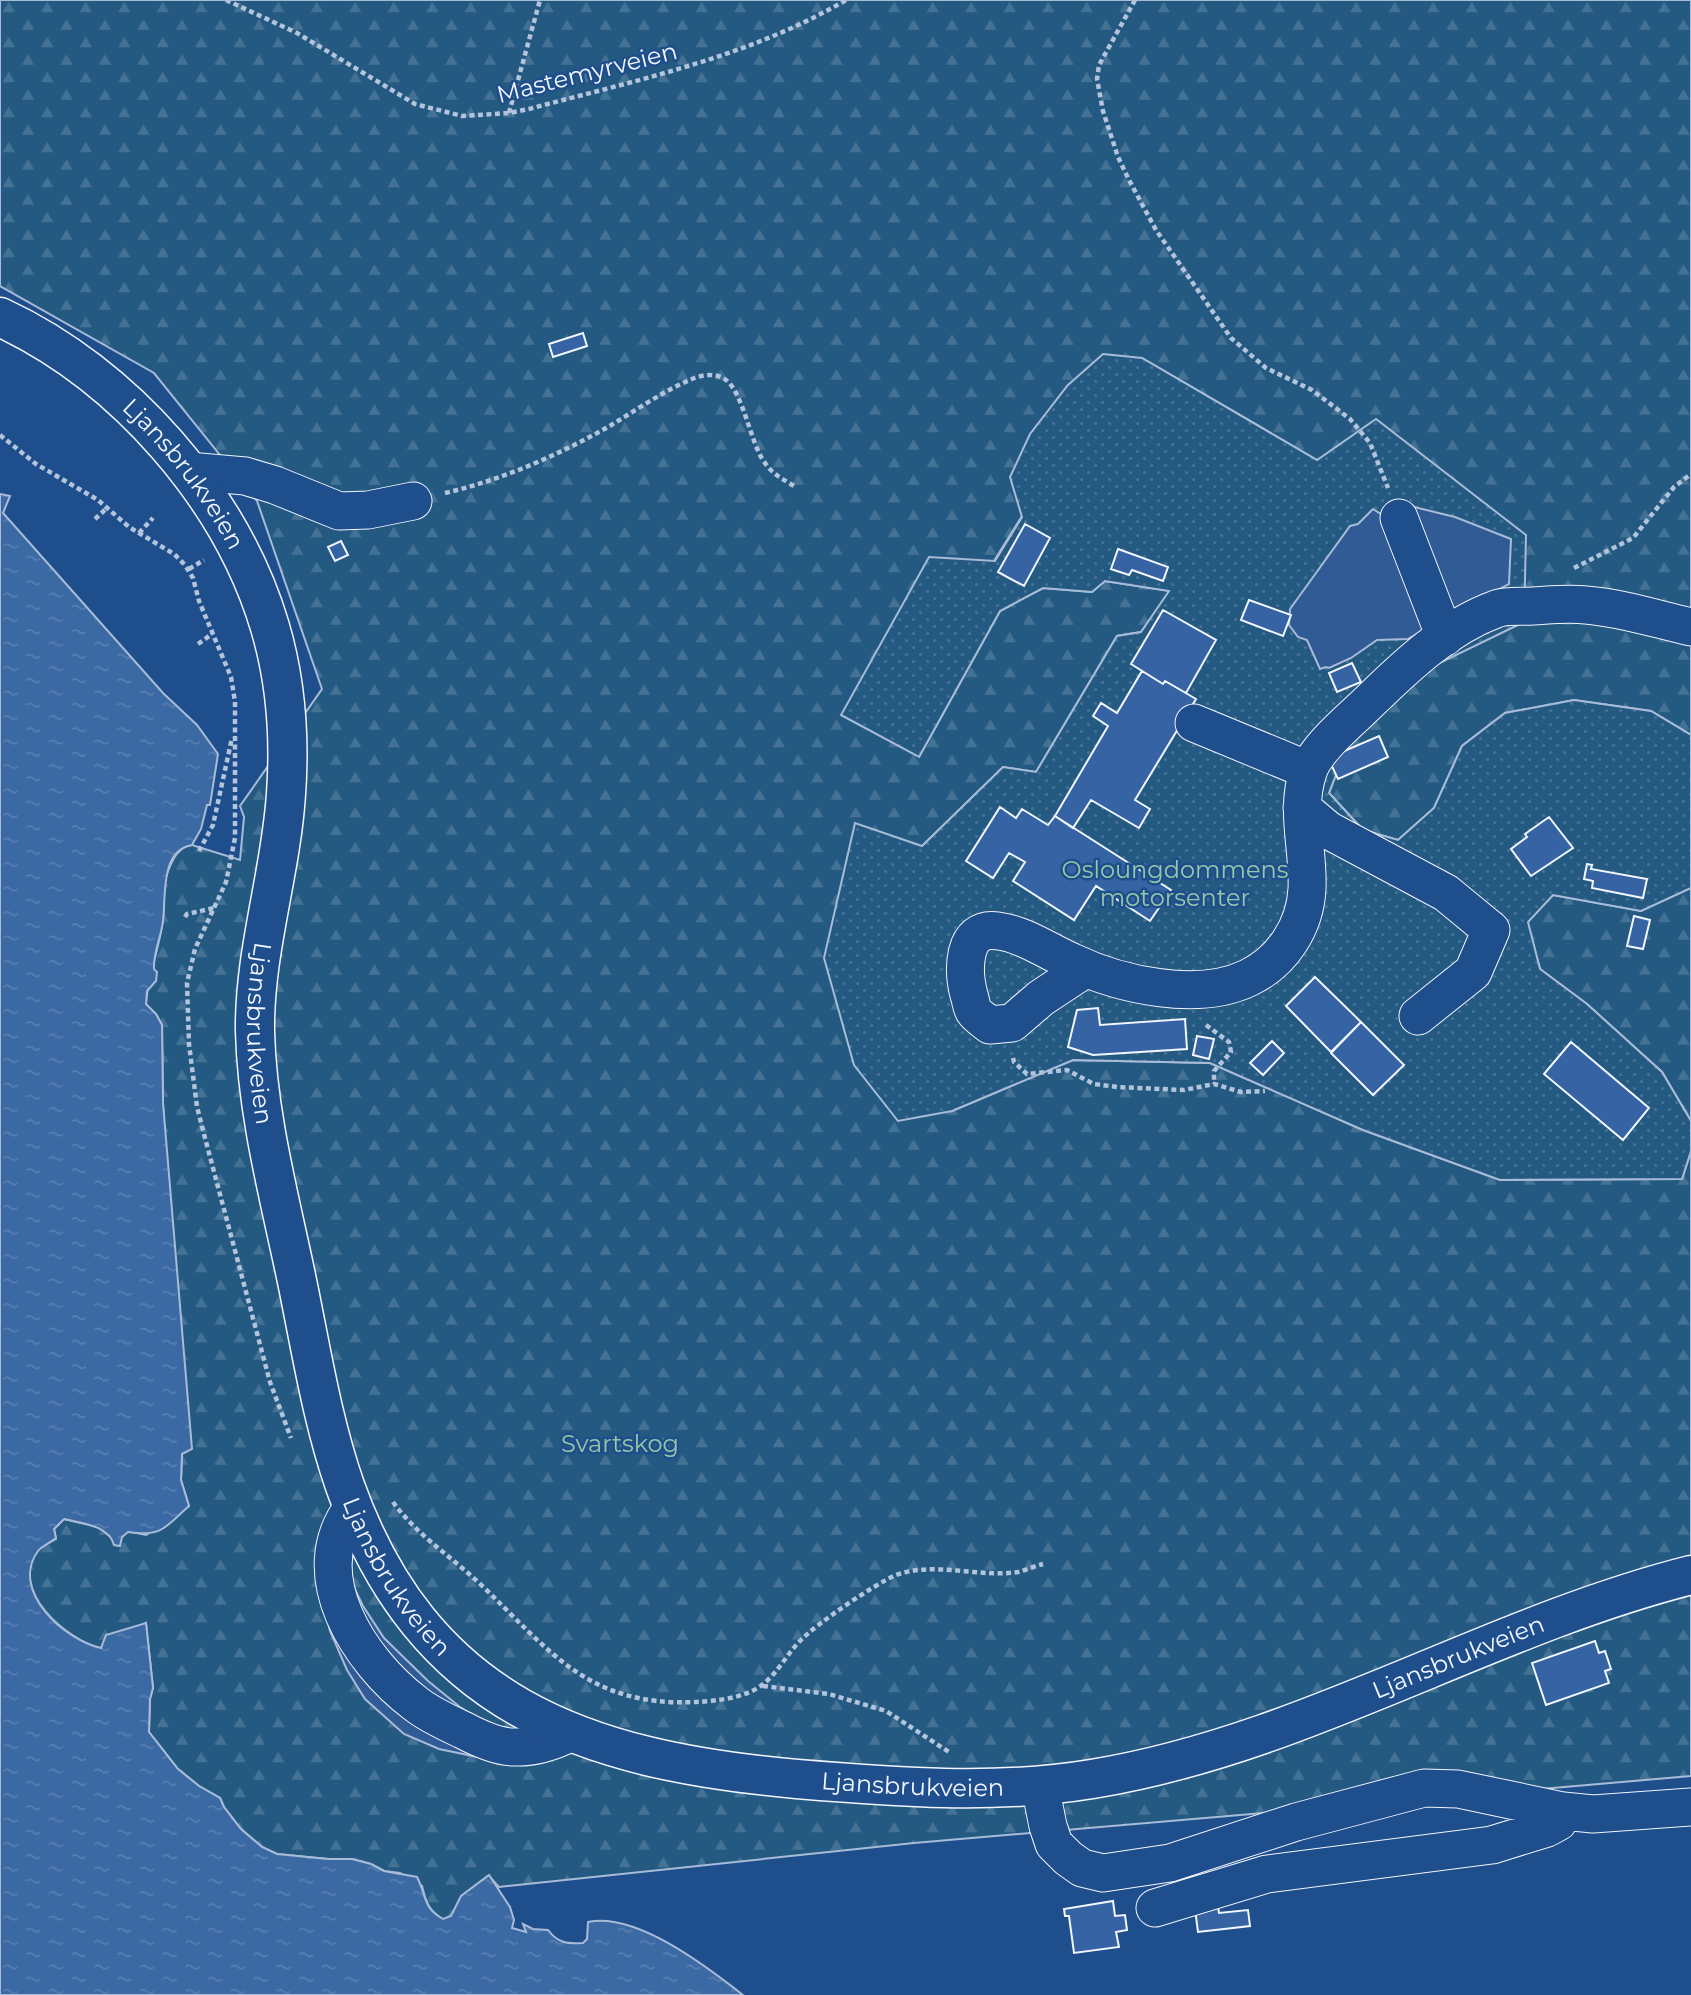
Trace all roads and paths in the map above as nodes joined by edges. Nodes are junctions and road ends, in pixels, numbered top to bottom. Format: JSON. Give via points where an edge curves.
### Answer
{"nodes":[{"id":1,"x":226,"y":0,"type":"edge"},
{"id":2,"x":540,"y":0,"type":"edge"},
{"id":3,"x":846,"y":0,"type":"edge"},
{"id":4,"x":1135,"y":0,"type":"edge"},
{"id":5,"x":509,"y":113,"type":"junction"},
{"id":6,"x":0,"y":317,"type":"edge"},
{"id":7,"x":0,"y":435,"type":"edge"},
{"id":8,"x":188,"y":471,"type":"junction"},
{"id":9,"x":1691,"y":474,"type":"edge"},
{"id":10,"x":794,"y":486,"type":"dead end"},
{"id":11,"x":413,"y":501,"type":"joint"},
{"id":12,"x":107,"y":508,"type":"junction"},
{"id":13,"x":1399,"y":518,"type":"joint"},
{"id":14,"x":95,"y":519,"type":"dead end"},
{"id":15,"x":153,"y":519,"type":"dead end"},
{"id":16,"x":139,"y":533,"type":"junction"},
{"id":17,"x":211,"y":556,"type":"dead end"},
{"id":18,"x":189,"y":569,"type":"junction"},
{"id":19,"x":1534,"y":606,"type":"junction"},
{"id":20,"x":1691,"y":627,"type":"edge"},
{"id":21,"x":212,"y":634,"type":"junction"},
{"id":22,"x":1446,"y":636,"type":"junction"},
{"id":23,"x":198,"y":644,"type":"dead end"},
{"id":24,"x":1194,"y":723,"type":"dead end"},
{"id":25,"x":234,"y":729,"type":"junction"},
{"id":26,"x":1308,"y":770,"type":"junction"},
{"id":27,"x":1302,"y":808,"type":"junction"},
{"id":28,"x":199,"y":851,"type":"dead end"},
{"id":29,"x":214,"y":908,"type":"junction"},
{"id":30,"x":185,"y":917,"type":"dead end"},
{"id":31,"x":1085,"y":969,"type":"junction"},
{"id":32,"x":1177,"y":988,"type":"junction"},
{"id":33,"x":1418,"y":1016,"type":"dead end"},
{"id":34,"x":1002,"y":1024,"type":"junction"},
{"id":35,"x":1214,"y":1084,"type":"junction"},
{"id":36,"x":1265,"y":1091,"type":"dead end"},
{"id":37,"x":293,"y":1443,"type":"dead end"},
{"id":38,"x":370,"y":1500,"type":"junction"},
{"id":39,"x":1043,"y":1563,"type":"dead end"},
{"id":40,"x":1691,"y":1575,"type":"edge"},
{"id":41,"x":762,"y":1685,"type":"junction"},
{"id":42,"x":570,"y":1733,"type":"junction"},
{"id":43,"x":958,"y":1758,"type":"dead end"},
{"id":44,"x":1040,"y":1786,"type":"junction"},
{"id":45,"x":1691,"y":1807,"type":"edge"},
{"id":46,"x":1563,"y":1811,"type":"junction"},
{"id":47,"x":1155,"y":1908,"type":"dead end"}],
"edges":[{"from":1,"to":5,"type":"path","name":"Mastemyrveien","via":[[297,33],[415,104],[462,116]]},
{"from":2,"to":5,"type":"path"},
{"from":3,"to":5,"type":"path","name":"Mastemyrveien","via":[[764,40],[702,61]]},
{"from":4,"to":13,"type":"path","via":[[1103,58],[1097,79],[1103,111],[1129,180],[1156,230],[1231,338],[1266,368],[1329,401],[1370,443]]},
{"from":6,"to":8,"type":"main road","name":"Ljansbrukveien","via":[[39,336],[102,381]]},
{"from":7,"to":12,"type":"path","via":[[36,464]]},
{"from":8,"to":11,"type":"lane","via":[[245,476],[339,510],[368,510]]},
{"from":8,"to":38,"type":"main road","name":"Ljansbrukveien","via":[[244,561],[271,631],[280,671],[288,748],[286,798],[257,984],[258,1074],[316,1376],[337,1461]]},
{"from":9,"to":19,"type":"path","via":[[1674,487],[1633,538],[1552,579]]},
{"from":10,"to":11,"type":"path","via":[[764,463],[735,393],[726,380],[711,375],[691,379],[522,469]]},
{"from":12,"to":14,"type":"path"},
{"from":12,"to":16,"type":"path"},
{"from":13,"to":22,"type":"lane"},
{"from":15,"to":16,"type":"path"},
{"from":16,"to":18,"type":"path"},
{"from":17,"to":18,"type":"path"},
{"from":18,"to":21,"type":"path"},
{"from":19,"to":20,"type":"lane","via":[[1587,605]]},
{"from":19,"to":22,"type":"lane","via":[[1498,608]]},
{"from":21,"to":23,"type":"path"},
{"from":21,"to":25,"type":"path","via":[[232,677]]},
{"from":22,"to":26,"type":"lane","via":[[1405,667],[1337,732]]},
{"from":24,"to":26,"type":"lane"},
{"from":25,"to":28,"type":"path","via":[[213,825]]},
{"from":25,"to":29,"type":"path","via":[[235,838],[226,882]]},
{"from":26,"to":27,"type":"lane"},
{"from":27,"to":32,"type":"lane","via":[[1307,890],[1289,944],[1261,971],[1233,984]]},
{"from":27,"to":33,"type":"lane","via":[[1328,830],[1446,893],[1491,929],[1473,972]]},
{"from":29,"to":30,"type":"path"},
{"from":29,"to":37,"type":"path","via":[[195,949],[187,983],[197,1107],[270,1382]]},
{"from":31,"to":32,"type":"lane","via":[[1131,984]]},
{"from":31,"to":34,"type":"lane","via":[[1012,1023]]},
{"from":31,"to":34,"type":"lane","via":[[1019,937],[997,930],[984,932],[966,952],[968,990],[974,1011],[990,1025]]},
{"from":32,"to":35,"type":"path","via":[[1192,1017],[1229,1042],[1231,1052],[1214,1071]]},
{"from":34,"to":35,"type":"path","via":[[1014,1062],[1027,1074],[1067,1070],[1094,1084],[1117,1087],[1184,1090]]},
{"from":35,"to":36,"type":"path","via":[[1241,1093]]},
{"from":38,"to":41,"type":"path","via":[[395,1505],[559,1659],[604,1689],[632,1698],[679,1703],[734,1697]]},
{"from":38,"to":42,"type":"main road","name":"Ljansbrukveien","via":[[383,1570],[429,1635],[510,1703]]},
{"from":38,"to":42,"type":"lane","via":[[341,1522],[334,1585],[353,1632],[390,1681],[417,1705],[498,1744],[541,1745]]},
{"from":39,"to":41,"type":"path","via":[[1018,1572],[923,1569],[896,1576],[836,1612],[801,1640]]},
{"from":40,"to":44,"type":"main road","name":"Ljansbrukveien","via":[[1575,1612],[1227,1745],[1134,1771]]},
{"from":41,"to":43,"type":"path","via":[[829,1695],[886,1712]]},
{"from":42,"to":44,"type":"main road","name":"Ljansbrukveien","via":[[681,1763],[782,1777],[903,1787]]},
{"from":44,"to":46,"type":"lane","via":[[1054,1844],[1082,1868],[1103,1872],[1170,1863],[1296,1822],[1424,1788],[1458,1790]]},
{"from":45,"to":46,"type":"lane","via":[[1593,1814]]},
{"from":46,"to":47,"type":"lane","via":[[1558,1822],[1547,1828],[1492,1845],[1267,1874]]}]}
